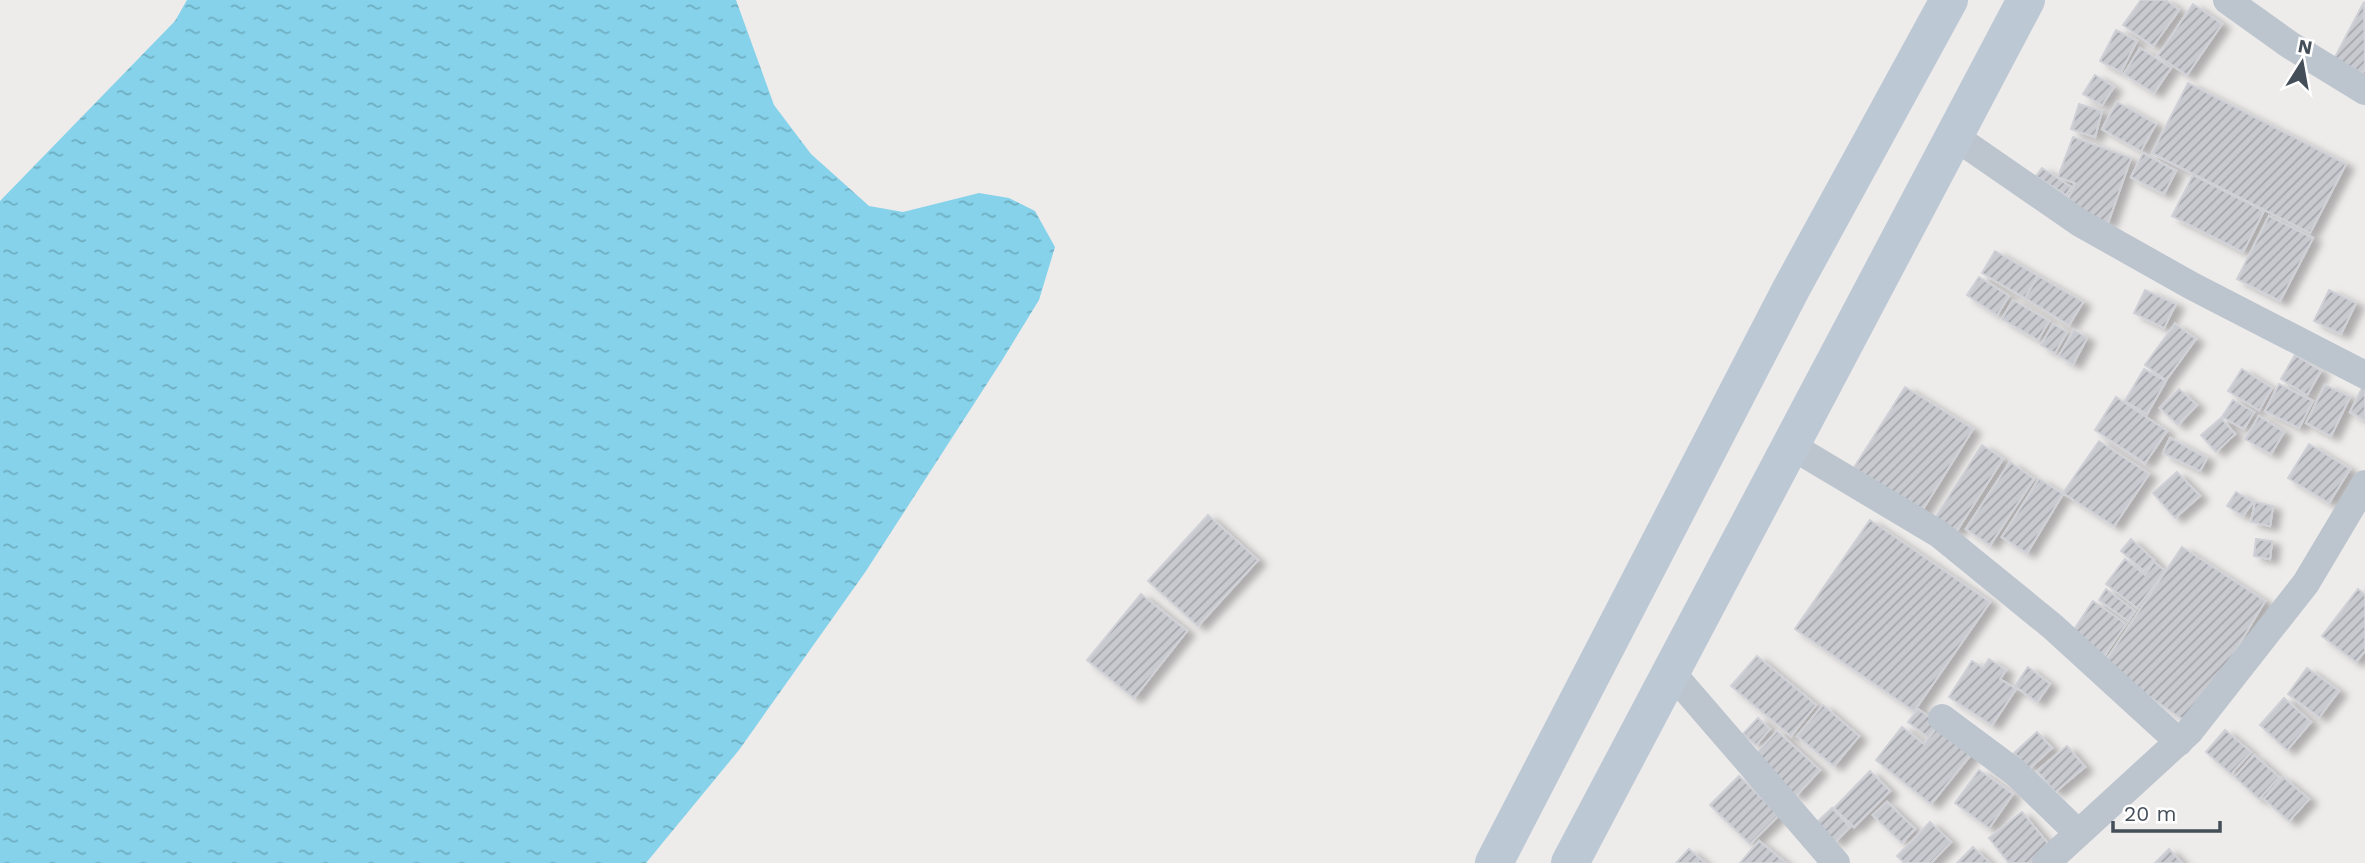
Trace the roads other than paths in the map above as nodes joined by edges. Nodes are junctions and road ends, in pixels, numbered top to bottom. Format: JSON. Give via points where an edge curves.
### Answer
{"nodes":[{"id":1,"x":1949,"y":0,"type":"edge"},
{"id":2,"x":2026,"y":0,"type":"edge"},
{"id":3,"x":2227,"y":0,"type":"edge"},
{"id":4,"x":2365,"y":91,"type":"edge"},
{"id":5,"x":1954,"y":136,"type":"junction"},
{"id":6,"x":2365,"y":375,"type":"edge"},
{"id":7,"x":1790,"y":445,"type":"junction"},
{"id":8,"x":2365,"y":484,"type":"edge"},
{"id":9,"x":1671,"y":672,"type":"junction"},
{"id":10,"x":1942,"y":718,"type":"dead end"},
{"id":11,"x":2179,"y":741,"type":"junction"},
{"id":12,"x":2078,"y":833,"type":"junction"},
{"id":13,"x":1493,"y":863,"type":"edge"},
{"id":14,"x":1570,"y":863,"type":"edge"},
{"id":15,"x":1836,"y":863,"type":"edge"},
{"id":16,"x":2046,"y":863,"type":"edge"}],
"edges":[{"from":1,"to":13,"type":"main road","via":[[1791,289]]},
{"from":2,"to":5,"type":"main road"},
{"from":3,"to":4,"type":"street","via":[[2290,46]]},
{"from":5,"to":6,"type":"street","via":[[2080,223]]},
{"from":5,"to":7,"type":"main road"},
{"from":7,"to":9,"type":"main road"},
{"from":7,"to":11,"type":"street","via":[[1938,534],[2052,626]]},
{"from":8,"to":11,"type":"street","via":[[2306,583]]},
{"from":9,"to":14,"type":"main road"},
{"from":9,"to":15,"type":"street"},
{"from":10,"to":12,"type":"street","via":[[2016,773]]},
{"from":11,"to":12,"type":"street"},
{"from":12,"to":16,"type":"street"}]}
